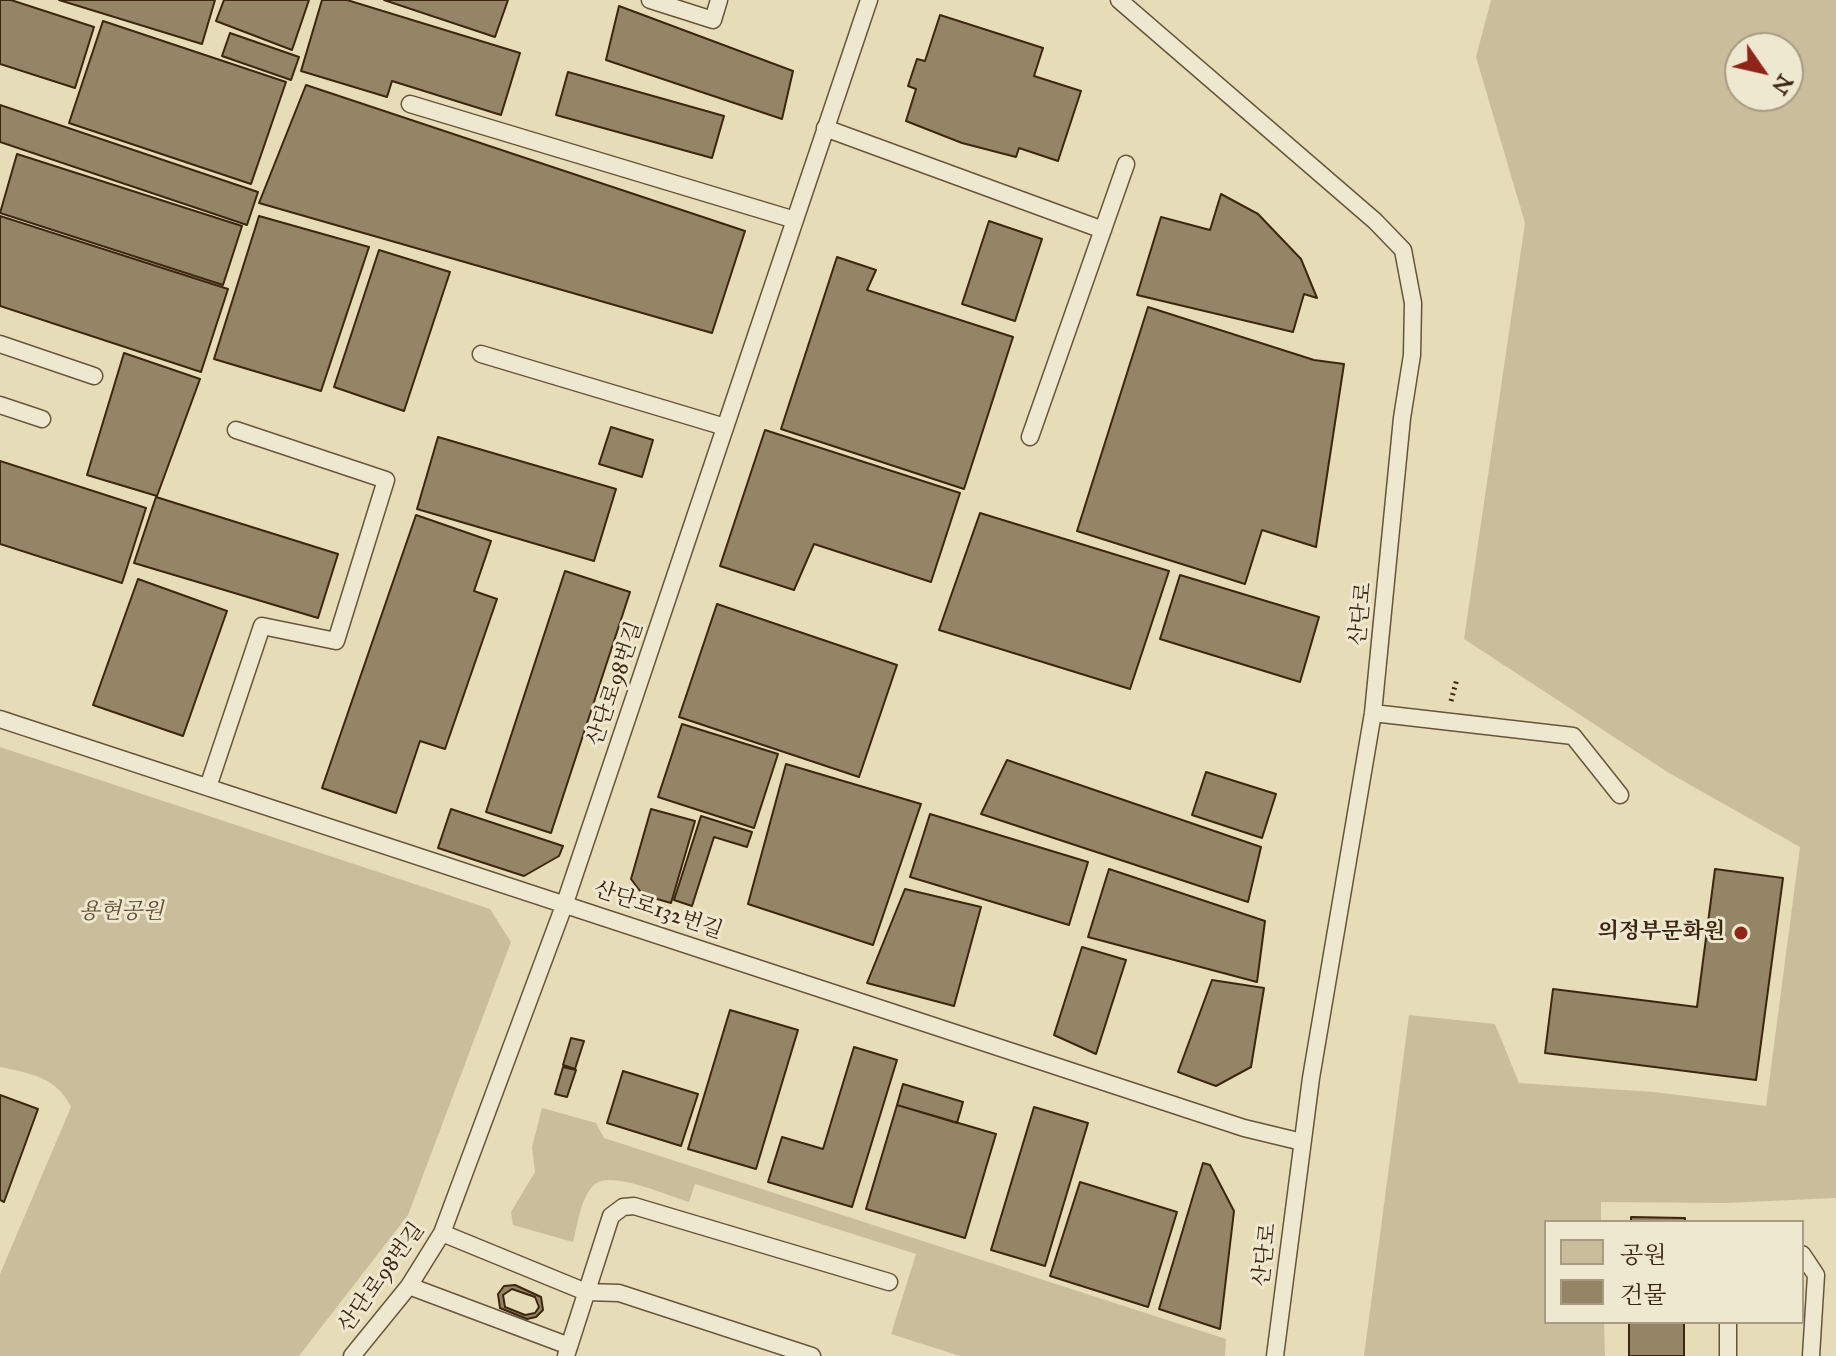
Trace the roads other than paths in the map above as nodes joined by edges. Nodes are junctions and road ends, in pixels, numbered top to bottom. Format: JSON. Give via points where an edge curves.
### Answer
{"nodes":[{"id":1,"x":650,"y":0,"type":"edge"},
{"id":2,"x":719,"y":0,"type":"edge"},
{"id":3,"x":869,"y":0,"type":"edge"},
{"id":4,"x":1119,"y":0,"type":"edge"},
{"id":5,"x":410,"y":104,"type":"dead end"},
{"id":6,"x":825,"y":128,"type":"junction"},
{"id":7,"x":1126,"y":164,"type":"dead end"},
{"id":8,"x":795,"y":220,"type":"junction"},
{"id":9,"x":1103,"y":230,"type":"junction"},
{"id":10,"x":0,"y":344,"type":"edge"},
{"id":11,"x":481,"y":354,"type":"dead end"},
{"id":12,"x":94,"y":376,"type":"dead end"},
{"id":13,"x":0,"y":405,"type":"edge"},
{"id":14,"x":42,"y":419,"type":"dead end"},
{"id":15,"x":725,"y":427,"type":"junction"},
{"id":16,"x":236,"y":430,"type":"dead end"},
{"id":17,"x":1030,"y":437,"type":"dead end"},
{"id":18,"x":1373,"y":713,"type":"junction"},
{"id":19,"x":0,"y":719,"type":"edge"},
{"id":20,"x":208,"y":787,"type":"junction"},
{"id":21,"x":1620,"y":795,"type":"dead end"},
{"id":22,"x":565,"y":903,"type":"junction"},
{"id":23,"x":1302,"y":1142,"type":"junction"},
{"id":24,"x":442,"y":1233,"type":"junction"},
{"id":25,"x":1804,"y":1257,"type":"edge"},
{"id":26,"x":889,"y":1282,"type":"dead end"},
{"id":27,"x":409,"y":1286,"type":"junction"},
{"id":28,"x":586,"y":1292,"type":"junction"},
{"id":29,"x":1728,"y":1324,"type":"edge"},
{"id":30,"x":567,"y":1351,"type":"edge"},
{"id":31,"x":352,"y":1356,"type":"edge"},
{"id":32,"x":812,"y":1356,"type":"edge"},
{"id":33,"x":1275,"y":1356,"type":"edge"},
{"id":34,"x":1728,"y":1356,"type":"edge"},
{"id":35,"x":1811,"y":1356,"type":"edge"}],
"edges":[{"from":1,"to":2,"type":"lane","via":[[713,20]]},
{"from":3,"to":6,"type":"lane","name":"산단로98번길"},
{"from":4,"to":18,"type":"lane","name":"산단로","via":[[1403,250],[1413,303],[1412,355]]},
{"from":5,"to":8,"type":"lane"},
{"from":6,"to":8,"type":"lane","name":"산단로98번길"},
{"from":6,"to":9,"type":"lane"},
{"from":7,"to":9,"type":"lane"},
{"from":8,"to":15,"type":"lane","name":"산단로98번길"},
{"from":9,"to":17,"type":"lane"},
{"from":10,"to":12,"type":"lane"},
{"from":11,"to":15,"type":"lane"},
{"from":13,"to":14,"type":"lane"},
{"from":15,"to":22,"type":"lane","name":"산단로98번길"},
{"from":16,"to":20,"type":"lane","via":[[386,480],[336,641],[262,626]]},
{"from":18,"to":21,"type":"lane","via":[[1573,736]]},
{"from":18,"to":23,"type":"lane","name":"산단로"},
{"from":19,"to":20,"type":"lane","name":"산단로132번길"},
{"from":20,"to":22,"type":"lane","name":"산단로132번길"},
{"from":22,"to":23,"type":"lane","name":"산단로132번길","via":[[1229,1123]]},
{"from":22,"to":24,"type":"lane","name":"산단로98번길"},
{"from":23,"to":33,"type":"lane","name":"산단로"},
{"from":24,"to":27,"type":"lane","name":"산단로98번길"},
{"from":24,"to":28,"type":"lane"},
{"from":25,"to":35,"type":"lane","via":[[1816,1275]]},
{"from":26,"to":28,"type":"lane","via":[[634,1206],[611,1216]]},
{"from":27,"to":30,"type":"lane"},
{"from":27,"to":31,"type":"lane","name":"산단로98번길"},
{"from":28,"to":30,"type":"lane"},
{"from":28,"to":32,"type":"lane","via":[[619,1293]]},
{"from":29,"to":34,"type":"lane"}]}
